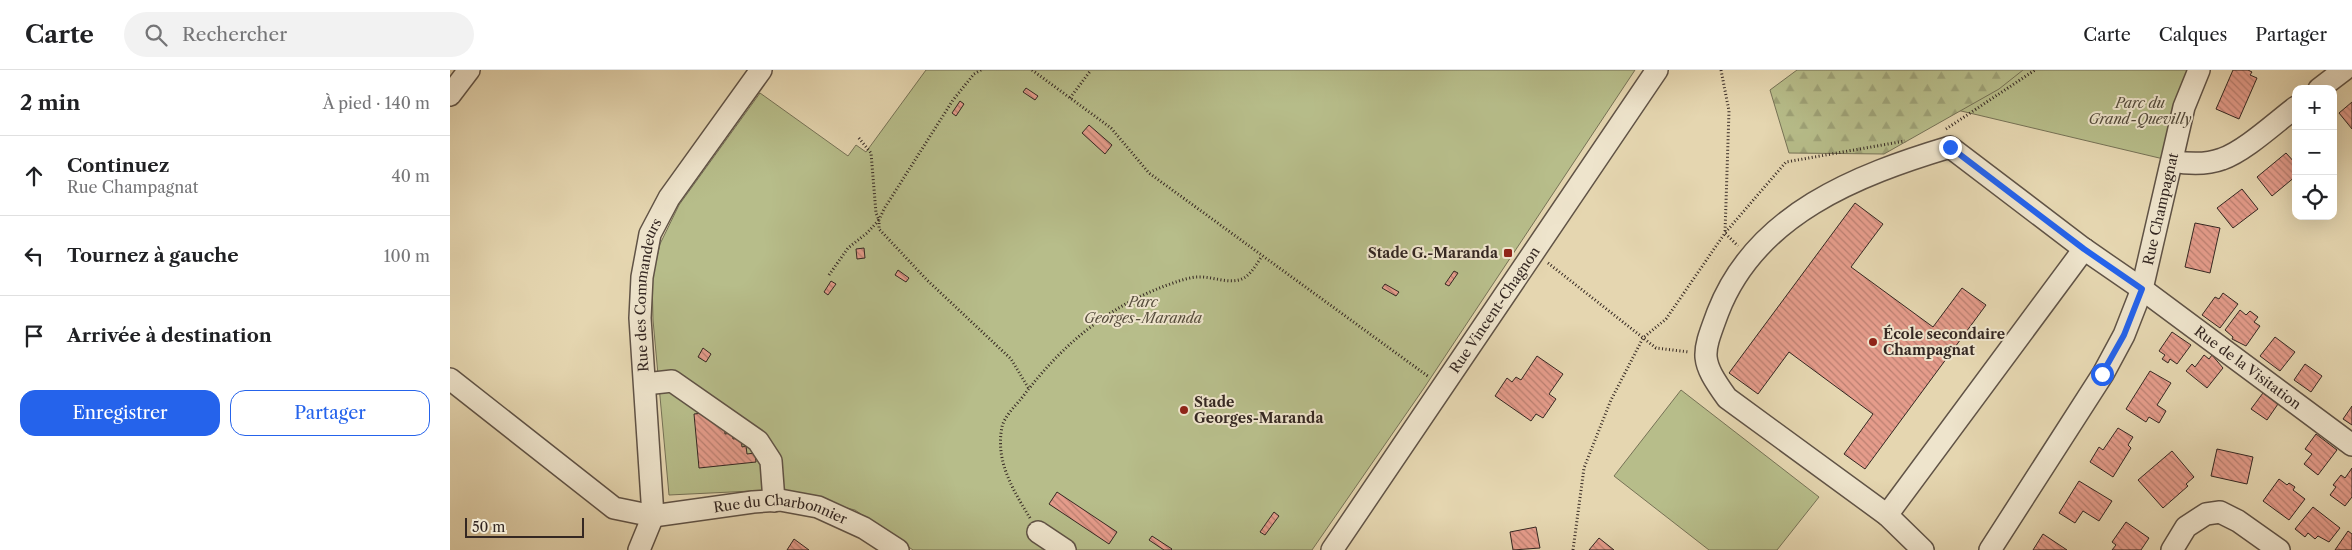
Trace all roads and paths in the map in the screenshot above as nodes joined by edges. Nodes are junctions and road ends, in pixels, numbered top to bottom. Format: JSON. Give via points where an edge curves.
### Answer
{"nodes":[{"id":1,"x":469,"y":70,"type":"edge"},
{"id":2,"x":761,"y":70,"type":"edge"},
{"id":3,"x":981,"y":70,"type":"edge"},
{"id":4,"x":1032,"y":70,"type":"edge"},
{"id":5,"x":1091,"y":70,"type":"edge"},
{"id":6,"x":1657,"y":70,"type":"edge"},
{"id":7,"x":1721,"y":70,"type":"edge"},
{"id":8,"x":2036,"y":70,"type":"edge"},
{"id":9,"x":2198,"y":70,"type":"edge"},
{"id":10,"x":2344,"y":70,"type":"edge"},
{"id":11,"x":2324,"y":85,"type":"edge"},
{"id":12,"x":450,"y":95,"type":"edge"},
{"id":13,"x":1070,"y":98,"type":"junction"},
{"id":14,"x":2292,"y":109,"type":"edge"},
{"id":15,"x":1944,"y":131,"type":"dead end"},
{"id":16,"x":858,"y":137,"type":"dead end"},
{"id":17,"x":1908,"y":141,"type":"dead end"},
{"id":18,"x":2172,"y":161,"type":"junction"},
{"id":19,"x":879,"y":220,"type":"junction"},
{"id":20,"x":1725,"y":233,"type":"junction"},
{"id":21,"x":2084,"y":249,"type":"junction"},
{"id":22,"x":1534,"y":252,"type":"junction"},
{"id":23,"x":1262,"y":256,"type":"junction"},
{"id":24,"x":1749,"y":257,"type":"junction"},
{"id":25,"x":829,"y":276,"type":"dead end"},
{"id":26,"x":2142,"y":289,"type":"junction"},
{"id":27,"x":1644,"y":338,"type":"junction"},
{"id":28,"x":1704,"y":353,"type":"junction"},
{"id":29,"x":450,"y":379,"type":"edge"},
{"id":30,"x":645,"y":384,"type":"junction"},
{"id":31,"x":1442,"y":385,"type":"junction"},
{"id":32,"x":1029,"y":388,"type":"junction"},
{"id":33,"x":2352,"y":445,"type":"edge"},
{"id":34,"x":774,"y":501,"type":"junction"},
{"id":35,"x":1887,"y":515,"type":"junction"},
{"id":36,"x":653,"y":516,"type":"junction"},
{"id":37,"x":1038,"y":532,"type":"joint"},
{"id":38,"x":639,"y":550,"type":"edge"},
{"id":39,"x":898,"y":550,"type":"edge"},
{"id":40,"x":1064,"y":550,"type":"edge"},
{"id":41,"x":1332,"y":550,"type":"edge"},
{"id":42,"x":1573,"y":550,"type":"edge"},
{"id":43,"x":1923,"y":550,"type":"edge"},
{"id":44,"x":1990,"y":550,"type":"edge"},
{"id":45,"x":2172,"y":550,"type":"edge"},
{"id":46,"x":2279,"y":550,"type":"edge"}],
"edges":[{"from":1,"to":12,"type":"street"},
{"from":2,"to":30,"type":"street","name":"Rue des Commandeurs","via":[[669,198],[650,234],[642,276]]},
{"from":3,"to":19,"type":"path","via":[[952,100]]},
{"from":4,"to":13,"type":"path"},
{"from":5,"to":13,"type":"path"},
{"from":6,"to":22,"type":"street","name":"Rue Vincent-Chagnon"},
{"from":7,"to":20,"type":"path","via":[[1729,111]]},
{"from":8,"to":15,"type":"path"},
{"from":9,"to":18,"type":"street","name":"Rue Champagnat","via":[[2184,107]]},
{"from":10,"to":11,"type":"street"},
{"from":13,"to":23,"type":"path","via":[[1110,128],[1149,173]]},
{"from":14,"to":18,"type":"street","via":[[2223,159],[2190,164]]},
{"from":16,"to":19,"type":"path","via":[[872,153]]},
{"from":17,"to":20,"type":"path","via":[[1786,162]]},
{"from":18,"to":26,"type":"street","name":"Rue Champagnat"},
{"from":19,"to":25,"type":"path","via":[[848,248]]},
{"from":19,"to":32,"type":"path","via":[[879,229],[885,237],[1011,359]]},
{"from":20,"to":24,"type":"path"},
{"from":20,"to":27,"type":"path","via":[[1666,319]]},
{"from":21,"to":24,"type":"street","name":"Rue de la Visitation","via":[[1950,147],[1892,164],[1792,215]]},
{"from":21,"to":26,"type":"street","name":"Rue de la Visitation"},
{"from":21,"to":35,"type":"street"},
{"from":22,"to":27,"type":"path"},
{"from":22,"to":31,"type":"street","name":"Rue Vincent-Chagnon"},
{"from":23,"to":31,"type":"path"},
{"from":23,"to":32,"type":"path","via":[[1242,280],[1198,276],[1131,299],[1087,328],[1046,366]]},
{"from":24,"to":28,"type":"street","via":[[1723,300]]},
{"from":26,"to":33,"type":"street","name":"Rue de la Visitation"},
{"from":26,"to":44,"type":"street","name":"Rue Champagnat","via":[[2124,335],[2102,374]]},
{"from":27,"to":28,"type":"path","via":[[1656,348]]},
{"from":27,"to":42,"type":"path","via":[[1611,400],[1584,468]]},
{"from":28,"to":35,"type":"street","via":[[1712,378],[1727,398]]},
{"from":29,"to":36,"type":"street","name":"Rue du Charbonnier","via":[[614,508]]},
{"from":30,"to":34,"type":"street","via":[[672,381],[758,441],[771,462]]},
{"from":30,"to":36,"type":"street","name":"Rue des Commandeurs"},
{"from":31,"to":41,"type":"street","name":"Rue Vincent-Chagnon"},
{"from":32,"to":37,"type":"path","via":[[1002,424],[1000,448],[1007,478]]},
{"from":34,"to":36,"type":"street","name":"Rue du Charbonnier"},
{"from":34,"to":39,"type":"street","name":"Rue du Charbonnier","via":[[818,507],[864,528]]},
{"from":35,"to":43,"type":"street"},
{"from":36,"to":38,"type":"street","name":"Rue des Commandeurs"},
{"from":37,"to":40,"type":"street"},
{"from":45,"to":46,"type":"street","via":[[2186,527],[2206,514],[2220,512]]}]}
